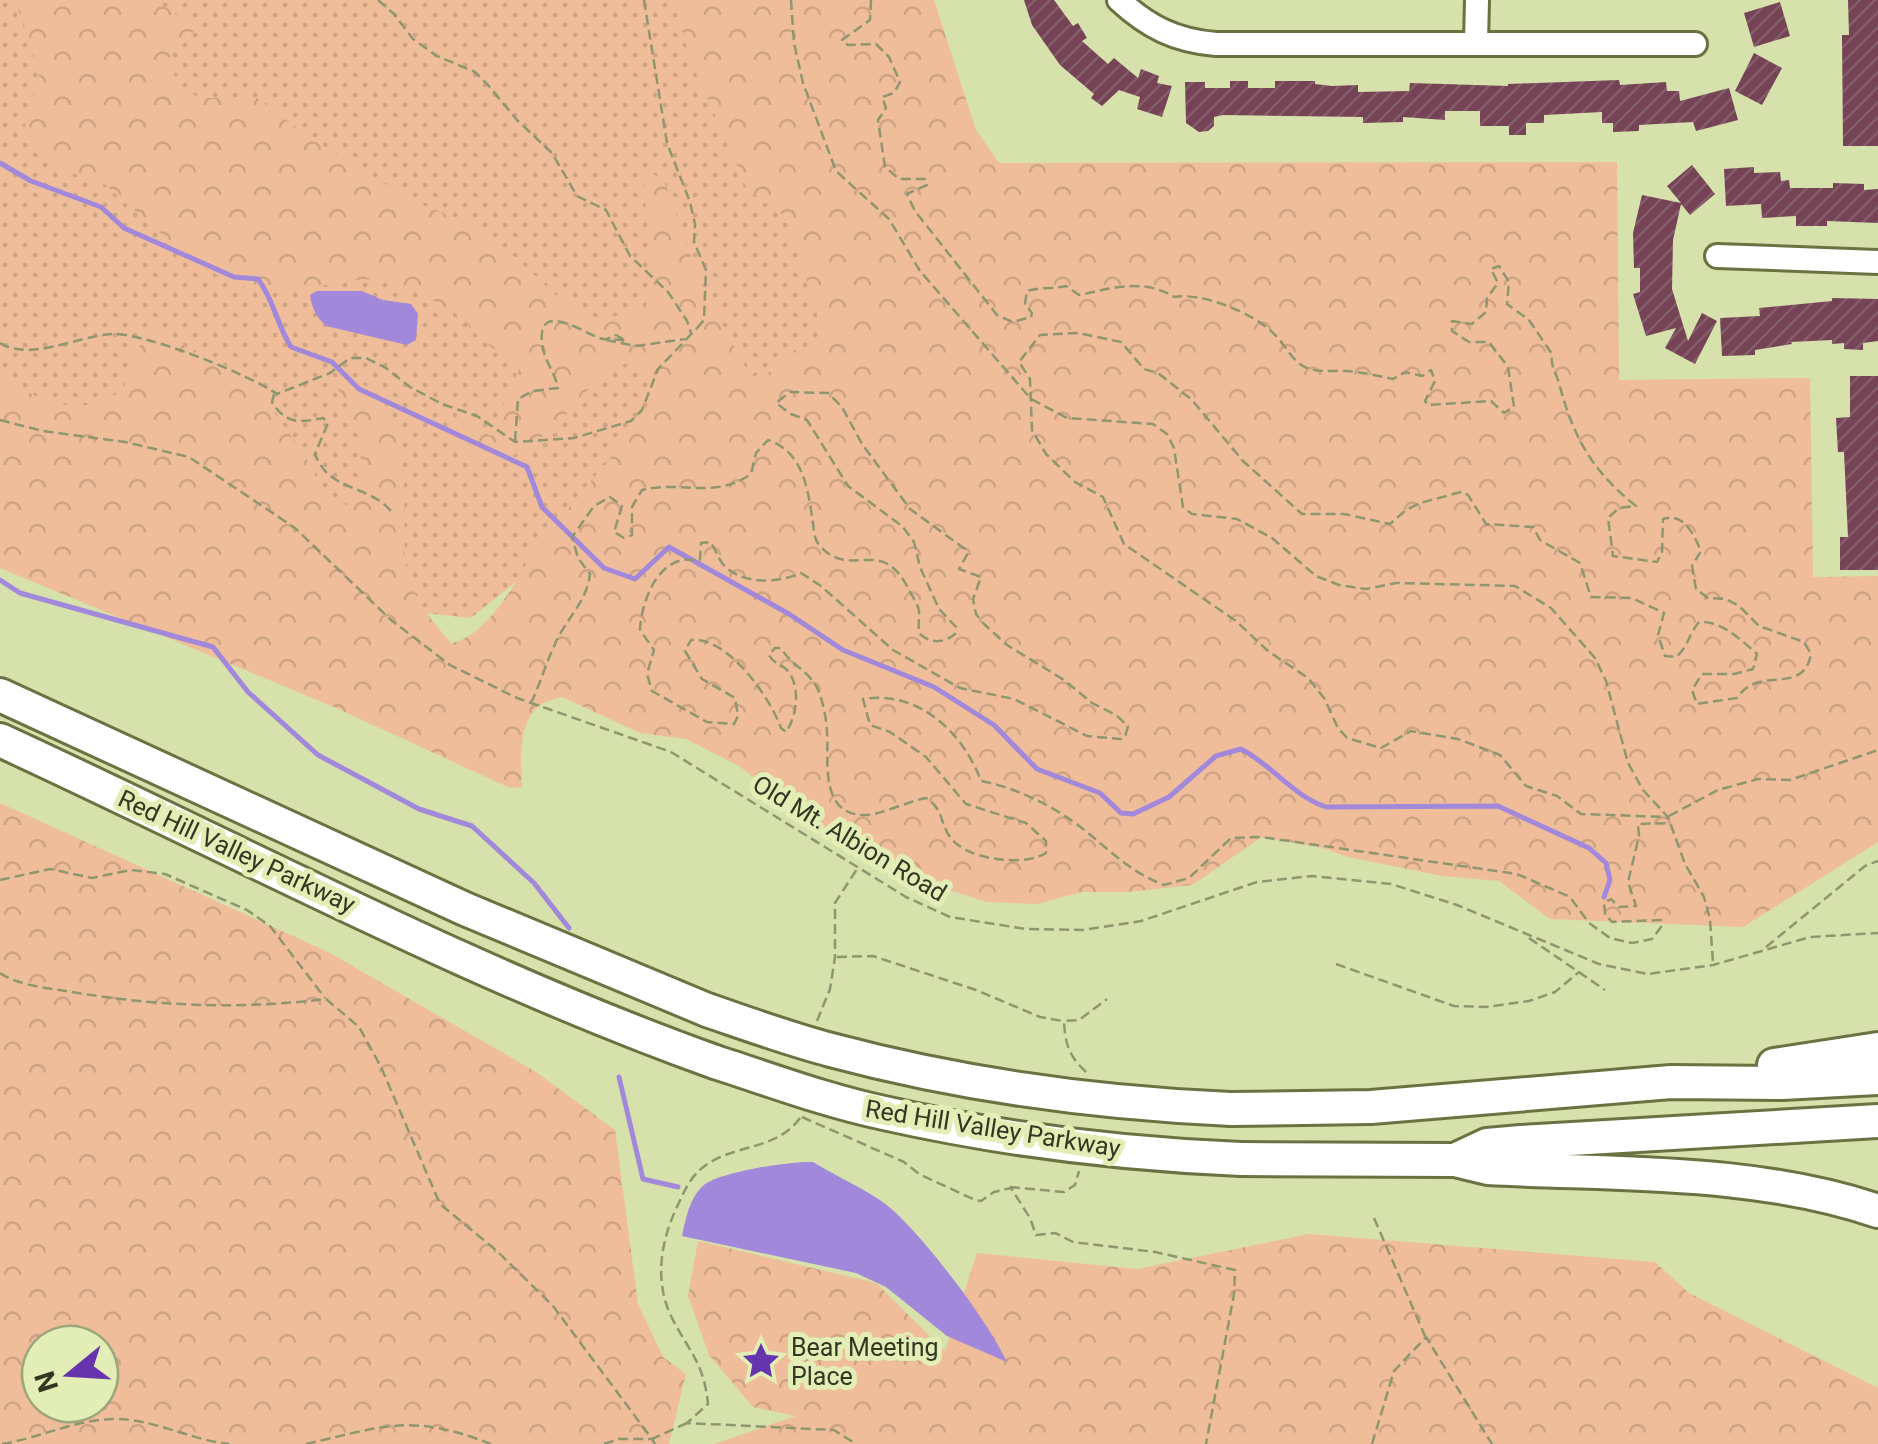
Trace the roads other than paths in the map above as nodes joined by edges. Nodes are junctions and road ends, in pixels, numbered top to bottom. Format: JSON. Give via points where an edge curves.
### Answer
{"nodes":[{"id":1,"x":1119,"y":0,"type":"edge"},
{"id":2,"x":1477,"y":0,"type":"edge"},
{"id":3,"x":1476,"y":42,"type":"junction"},
{"id":4,"x":1695,"y":44,"type":"dead end"},
{"id":5,"x":1717,"y":256,"type":"dead end"},
{"id":6,"x":1878,"y":262,"type":"edge"},
{"id":7,"x":0,"y":695,"type":"edge"},
{"id":8,"x":0,"y":740,"type":"edge"},
{"id":9,"x":1878,"y":1049,"type":"edge"},
{"id":10,"x":1878,"y":1078,"type":"edge"},
{"id":11,"x":1671,"y":1082,"type":"junction"},
{"id":12,"x":1878,"y":1120,"type":"edge"},
{"id":13,"x":1454,"y":1160,"type":"junction"},
{"id":14,"x":1878,"y":1211,"type":"edge"}],
"edges":[{"from":1,"to":3,"type":"street","via":[[1173,37],[1203,43]]},
{"from":2,"to":3,"type":"street"},
{"from":3,"to":4,"type":"street"},
{"from":5,"to":6,"type":"street"},
{"from":7,"to":11,"type":"highway","name":"Red Hill Valley Parkway","bridge":true,"via":[[482,917],[707,1010],[830,1050],[1006,1088],[1231,1109],[1371,1107]]},
{"from":8,"to":13,"type":"highway","name":"Red Hill Valley Parkway","bridge":true,"via":[[631,1032],[884,1113],[1159,1154]]},
{"from":9,"to":11,"type":"highway"},
{"from":10,"to":11,"type":"highway","name":"Red Hill Valley Parkway"},
{"from":12,"to":13,"type":"highway","name":"Red Hill Valley Parkway","via":[[1486,1145]]},
{"from":13,"to":14,"type":"highway","via":[[1488,1168],[1782,1185]]}]}
